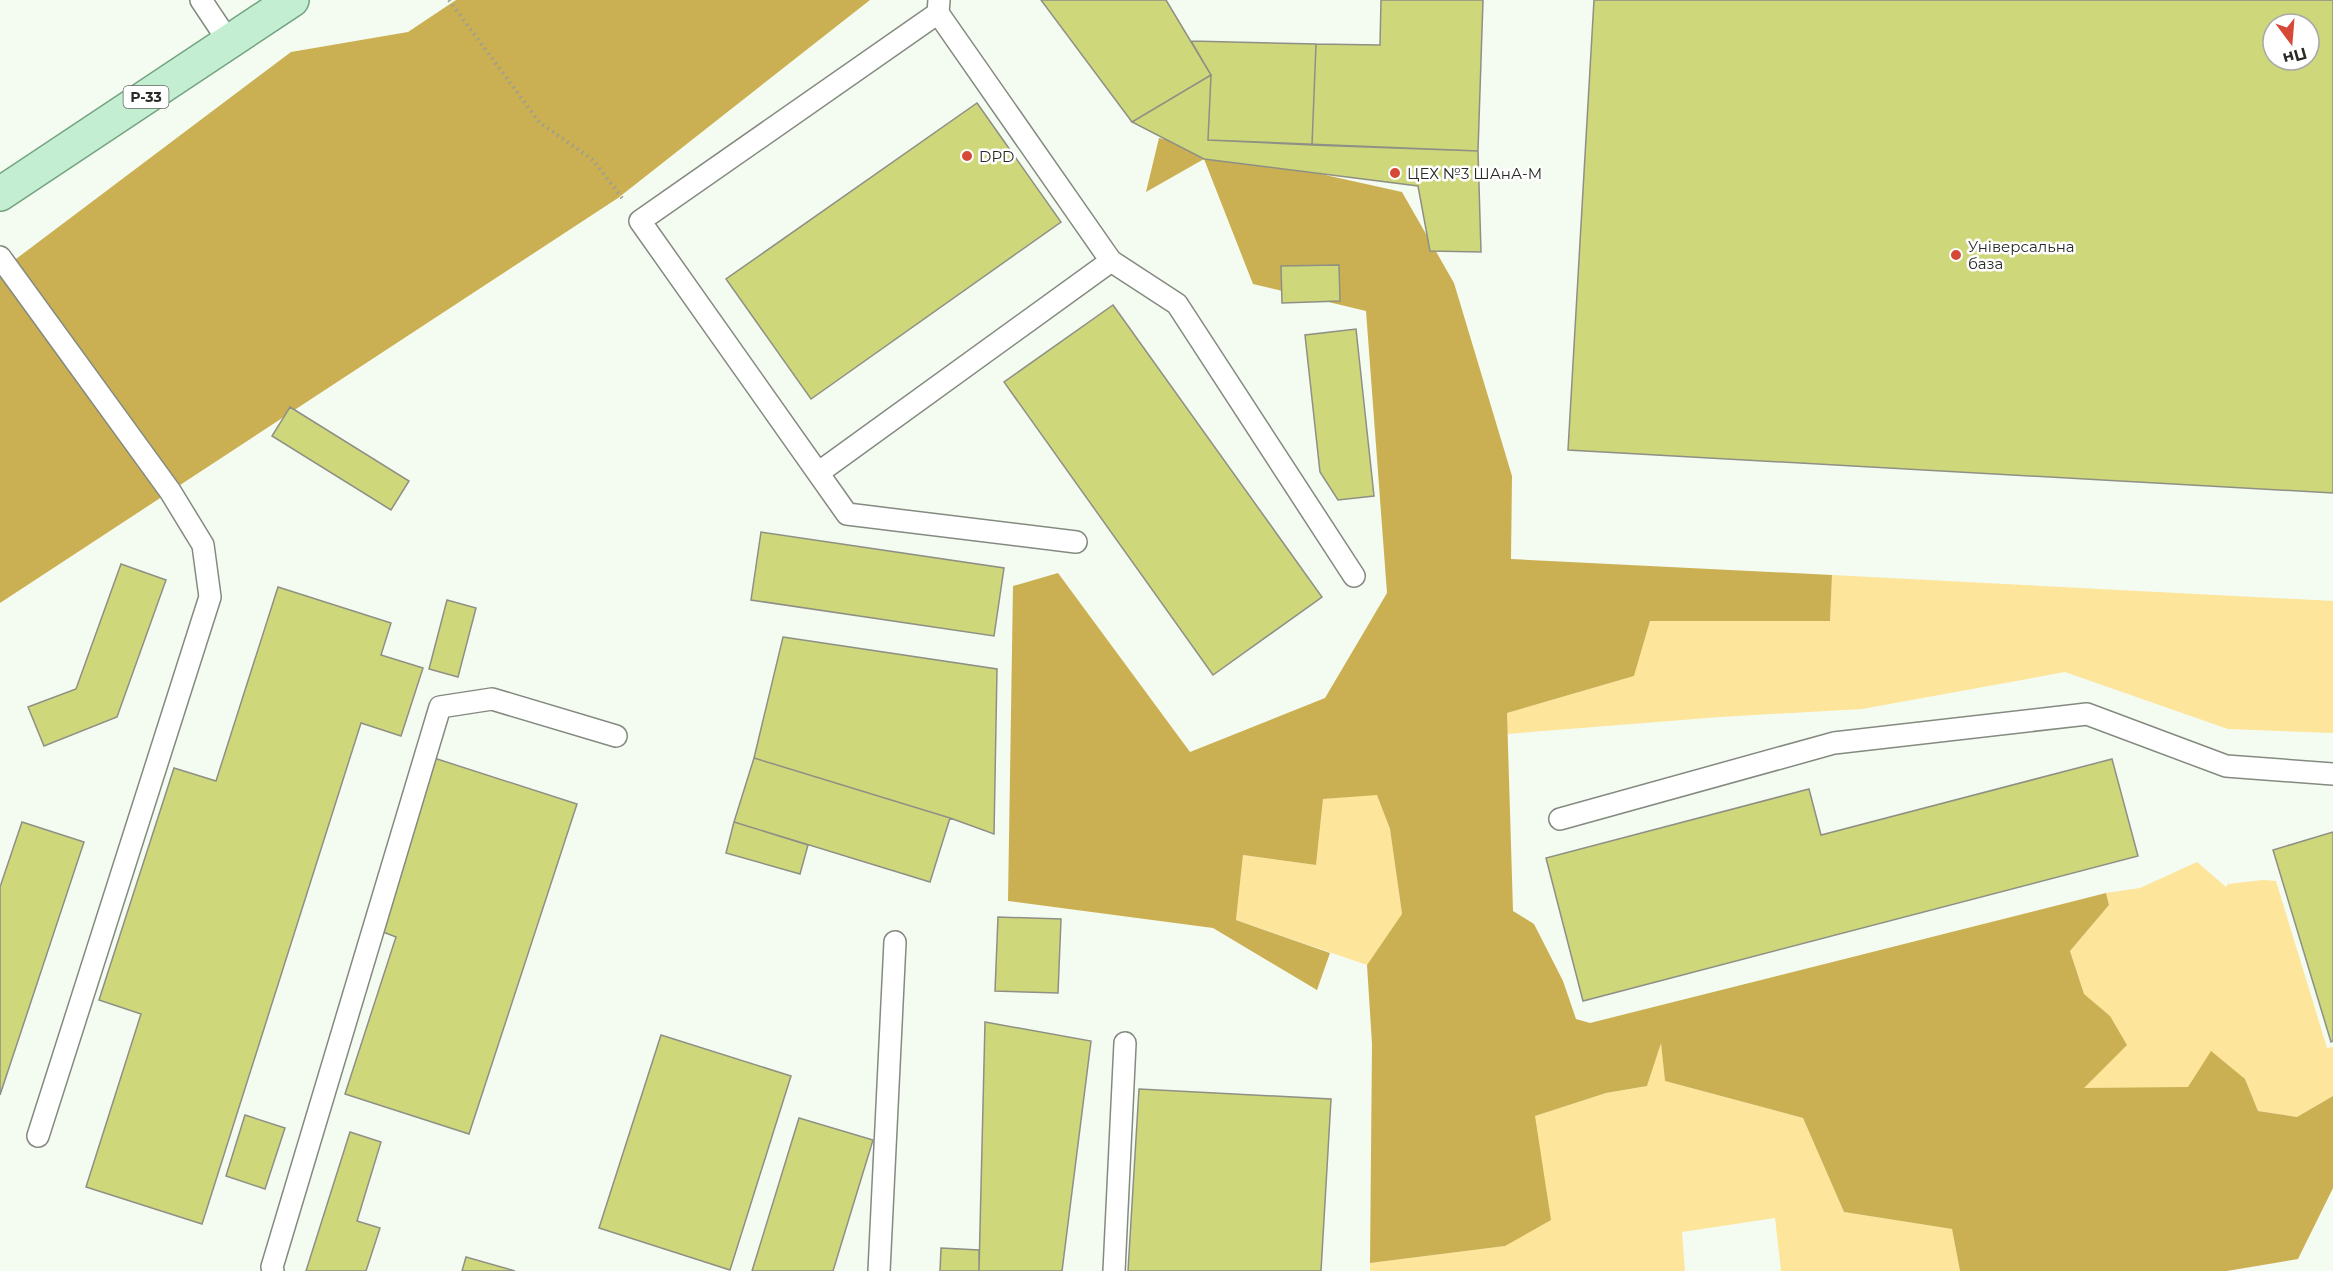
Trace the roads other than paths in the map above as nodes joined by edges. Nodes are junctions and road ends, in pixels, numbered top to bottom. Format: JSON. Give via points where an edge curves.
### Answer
{"nodes":[{"id":1,"x":201,"y":0,"type":"edge"},
{"id":2,"x":292,"y":0,"type":"edge"},
{"id":3,"x":938,"y":7,"type":"edge"},
{"id":4,"x":229,"y":42,"type":"junction"},
{"id":5,"x":0,"y":194,"type":"edge"},
{"id":6,"x":0,"y":257,"type":"edge"},
{"id":7,"x":1112,"y":261,"type":"junction"},
{"id":8,"x":818,"y":473,"type":"junction"},
{"id":9,"x":1076,"y":542,"type":"dead end"},
{"id":10,"x":1354,"y":576,"type":"dead end"},
{"id":11,"x":616,"y":736,"type":"dead end"},
{"id":12,"x":2333,"y":774,"type":"edge"},
{"id":13,"x":1560,"y":819,"type":"dead end"},
{"id":14,"x":895,"y":942,"type":"dead end"},
{"id":15,"x":1125,"y":1043,"type":"dead end"},
{"id":16,"x":38,"y":1136,"type":"dead end"},
{"id":17,"x":273,"y":1271,"type":"edge"},
{"id":18,"x":879,"y":1271,"type":"edge"},
{"id":19,"x":1114,"y":1271,"type":"edge"}],
"edges":[{"from":1,"to":4,"type":"lane"},
{"from":2,"to":4,"type":"main road","number":"Р-33"},
{"from":3,"to":7,"type":"lane"},
{"from":3,"to":8,"type":"lane","via":[[640,221]]},
{"from":4,"to":5,"type":"main road","number":"Р-33"},
{"from":6,"to":16,"type":"lane","via":[[170,491],[203,545],[210,597]]},
{"from":7,"to":8,"type":"lane"},
{"from":7,"to":10,"type":"lane","via":[[1177,304]]},
{"from":8,"to":9,"type":"lane","via":[[847,514]]},
{"from":11,"to":17,"type":"lane","via":[[492,699],[440,707]]},
{"from":12,"to":13,"type":"lane","via":[[2226,766],[2087,714],[1834,743]]},
{"from":14,"to":18,"type":"lane"},
{"from":15,"to":19,"type":"lane"}]}
